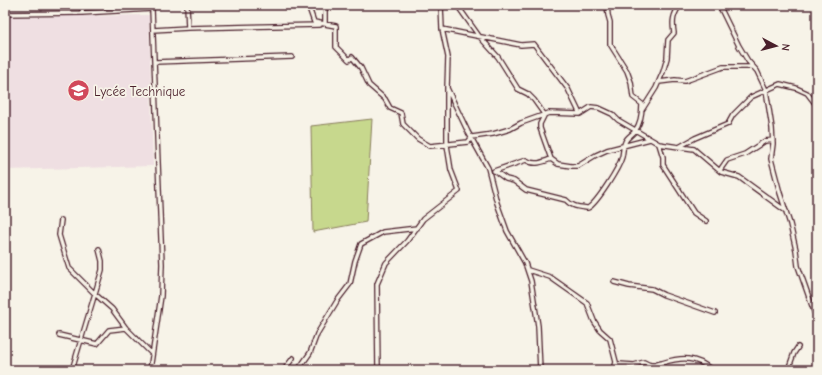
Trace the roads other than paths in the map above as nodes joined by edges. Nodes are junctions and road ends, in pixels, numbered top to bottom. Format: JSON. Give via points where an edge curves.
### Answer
{"nodes":[{"id":1,"x":82,"y":5,"type":"edge"},
{"id":2,"x":117,"y":5,"type":"edge"},
{"id":3,"x":187,"y":5,"type":"edge"},
{"id":4,"x":308,"y":5,"type":"edge"},
{"id":5,"x":325,"y":5,"type":"edge"},
{"id":6,"x":441,"y":5,"type":"edge"},
{"id":7,"x":456,"y":5,"type":"edge"},
{"id":8,"x":607,"y":5,"type":"edge"},
{"id":9,"x":680,"y":5,"type":"edge"},
{"id":10,"x":719,"y":5,"type":"edge"},
{"id":11,"x":152,"y":7,"type":"edge"},
{"id":12,"x":117,"y":11,"type":"junction"},
{"id":13,"x":82,"y":13,"type":"junction"},
{"id":14,"x":5,"y":14,"type":"edge"},
{"id":15,"x":325,"y":24,"type":"junction"},
{"id":16,"x":339,"y":24,"type":"dead end"},
{"id":17,"x":188,"y":28,"type":"junction"},
{"id":18,"x":442,"y":29,"type":"junction"},
{"id":19,"x":153,"y":30,"type":"junction"},
{"id":20,"x":479,"y":36,"type":"junction"},
{"id":21,"x":292,"y":57,"type":"dead end"},
{"id":22,"x":155,"y":62,"type":"junction"},
{"id":23,"x":753,"y":67,"type":"junction"},
{"id":24,"x":659,"y":82,"type":"junction"},
{"id":25,"x":447,"y":88,"type":"junction"},
{"id":26,"x":766,"y":90,"type":"junction"},
{"id":27,"x":817,"y":106,"type":"edge"},
{"id":28,"x":642,"y":111,"type":"junction"},
{"id":29,"x":545,"y":114,"type":"junction"},
{"id":30,"x":580,"y":114,"type":"junction"},
{"id":31,"x":636,"y":130,"type":"junction"},
{"id":32,"x":472,"y":137,"type":"junction"},
{"id":33,"x":650,"y":139,"type":"junction"},
{"id":34,"x":773,"y":140,"type":"junction"},
{"id":35,"x":659,"y":144,"type":"junction"},
{"id":36,"x":447,"y":145,"type":"junction"},
{"id":37,"x":624,"y":147,"type":"junction"},
{"id":38,"x":679,"y":147,"type":"junction"},
{"id":39,"x":551,"y":159,"type":"junction"},
{"id":40,"x":720,"y":170,"type":"junction"},
{"id":41,"x":495,"y":171,"type":"junction"},
{"id":42,"x":490,"y":173,"type":"junction"},
{"id":43,"x":786,"y":211,"type":"junction"},
{"id":44,"x":61,"y":220,"type":"dead end"},
{"id":45,"x":706,"y":221,"type":"dead end"},
{"id":46,"x":417,"y":228,"type":"junction"},
{"id":47,"x":99,"y":249,"type":"dead end"},
{"id":48,"x":528,"y":270,"type":"junction"},
{"id":49,"x":614,"y":282,"type":"dead end"},
{"id":50,"x":95,"y":294,"type":"junction"},
{"id":51,"x":715,"y":313,"type":"dead end"},
{"id":52,"x":817,"y":320,"type":"edge"},
{"id":53,"x":126,"y":328,"type":"junction"},
{"id":54,"x":59,"y":335,"type":"dead end"},
{"id":55,"x":81,"y":340,"type":"junction"},
{"id":56,"x":798,"y":347,"type":"dead end"},
{"id":57,"x":152,"y":354,"type":"junction"},
{"id":58,"x":293,"y":358,"type":"dead end"},
{"id":59,"x":615,"y":366,"type":"junction"},
{"id":60,"x":72,"y":370,"type":"edge"},
{"id":61,"x":150,"y":370,"type":"edge"},
{"id":62,"x":284,"y":370,"type":"edge"},
{"id":63,"x":298,"y":370,"type":"edge"},
{"id":64,"x":378,"y":370,"type":"edge"},
{"id":65,"x":540,"y":370,"type":"edge"},
{"id":66,"x":610,"y":370,"type":"edge"},
{"id":67,"x":712,"y":370,"type":"edge"},
{"id":68,"x":788,"y":370,"type":"edge"}],
"edges":[{"from":1,"to":13,"type":"street"},
{"from":2,"to":12,"type":"street"},
{"from":3,"to":17,"type":"street"},
{"from":4,"to":15,"type":"street","via":[[314,22]]},
{"from":5,"to":15,"type":"street"},
{"from":6,"to":18,"type":"street"},
{"from":7,"to":20,"type":"street"},
{"from":8,"to":28,"type":"street","via":[[610,44],[627,71],[633,97],[642,104]]},
{"from":9,"to":24,"type":"street","via":[[674,13],[674,33],[668,40],[667,58]]},
{"from":10,"to":23,"type":"street","via":[[739,46]]},
{"from":11,"to":12,"type":"street"},
{"from":11,"to":19,"type":"street"},
{"from":12,"to":13,"type":"street"},
{"from":13,"to":14,"type":"street"},
{"from":15,"to":16,"type":"street"},
{"from":15,"to":17,"type":"street"},
{"from":15,"to":36,"type":"street","via":[[336,26],[336,47],[349,60],[352,56],[369,85],[385,99],[390,108],[401,113],[403,124],[418,139],[430,146]]},
{"from":17,"to":19,"type":"street"},
{"from":18,"to":20,"type":"street"},
{"from":18,"to":25,"type":"street","via":[[448,57]]},
{"from":19,"to":22,"type":"street"},
{"from":20,"to":29,"type":"street","via":[[498,57],[518,89],[528,94]]},
{"from":20,"to":30,"type":"street","via":[[521,45],[534,44],[568,89]]},
{"from":21,"to":22,"type":"street"},
{"from":22,"to":57,"type":"street","via":[[162,264],[161,296]]},
{"from":23,"to":24,"type":"street","via":[[723,67],[685,81]]},
{"from":23,"to":26,"type":"street"},
{"from":24,"to":28,"type":"street"},
{"from":25,"to":32,"type":"street"},
{"from":25,"to":36,"type":"street"},
{"from":26,"to":27,"type":"street","via":[[780,84],[786,85],[806,93]]},
{"from":26,"to":34,"type":"street"},
{"from":26,"to":38,"type":"street","via":[[751,97],[733,115],[728,124]]},
{"from":28,"to":31,"type":"street"},
{"from":29,"to":30,"type":"street"},
{"from":29,"to":32,"type":"street","via":[[510,129]]},
{"from":29,"to":39,"type":"street","via":[[540,128]]},
{"from":30,"to":31,"type":"street","via":[[591,107],[599,108]]},
{"from":31,"to":33,"type":"street"},
{"from":31,"to":37,"type":"street","via":[[626,140]]},
{"from":32,"to":36,"type":"street","via":[[468,142]]},
{"from":32,"to":42,"type":"street"},
{"from":33,"to":35,"type":"street"},
{"from":33,"to":37,"type":"street"},
{"from":34,"to":40,"type":"street","via":[[765,141],[745,154],[727,160]]},
{"from":34,"to":43,"type":"street","via":[[771,159]]},
{"from":35,"to":38,"type":"street"},
{"from":35,"to":45,"type":"street","via":[[663,164],[694,213]]},
{"from":36,"to":46,"type":"street","via":[[451,170],[459,192],[423,219]]},
{"from":37,"to":39,"type":"street","via":[[607,150],[578,166],[558,164]]},
{"from":37,"to":41,"type":"street","via":[[618,168],[593,206],[588,208],[570,205],[566,200],[526,190]]},
{"from":38,"to":40,"type":"street","via":[[694,149]]},
{"from":39,"to":41,"type":"street","via":[[536,164],[526,160]]},
{"from":40,"to":43,"type":"street","via":[[739,176]]},
{"from":41,"to":42,"type":"street"},
{"from":42,"to":48,"type":"street","via":[[507,231]]},
{"from":43,"to":52,"type":"street","via":[[798,266]]},
{"from":44,"to":50,"type":"street","via":[[59,235],[69,268]]},
{"from":46,"to":63,"type":"street","via":[[383,232],[361,244],[350,284],[317,334],[310,353]]},
{"from":46,"to":64,"type":"street","via":[[386,263],[377,284]]},
{"from":47,"to":50,"type":"street","via":[[102,270]]},
{"from":48,"to":59,"type":"street","via":[[550,277],[587,303],[594,321],[610,339]]},
{"from":48,"to":65,"type":"street","via":[[538,326]]},
{"from":49,"to":51,"type":"street","via":[[652,289]]},
{"from":50,"to":53,"type":"street","via":[[112,309]]},
{"from":50,"to":55,"type":"street"},
{"from":53,"to":55,"type":"street","via":[[109,330],[97,344]]},
{"from":53,"to":57,"type":"street"},
{"from":54,"to":55,"type":"street"},
{"from":55,"to":60,"type":"street"},
{"from":56,"to":68,"type":"street"},
{"from":57,"to":61,"type":"street"},
{"from":58,"to":62,"type":"street"},
{"from":59,"to":66,"type":"street"},
{"from":59,"to":67,"type":"street","via":[[644,362],[656,365],[684,358],[704,363]]}]}
